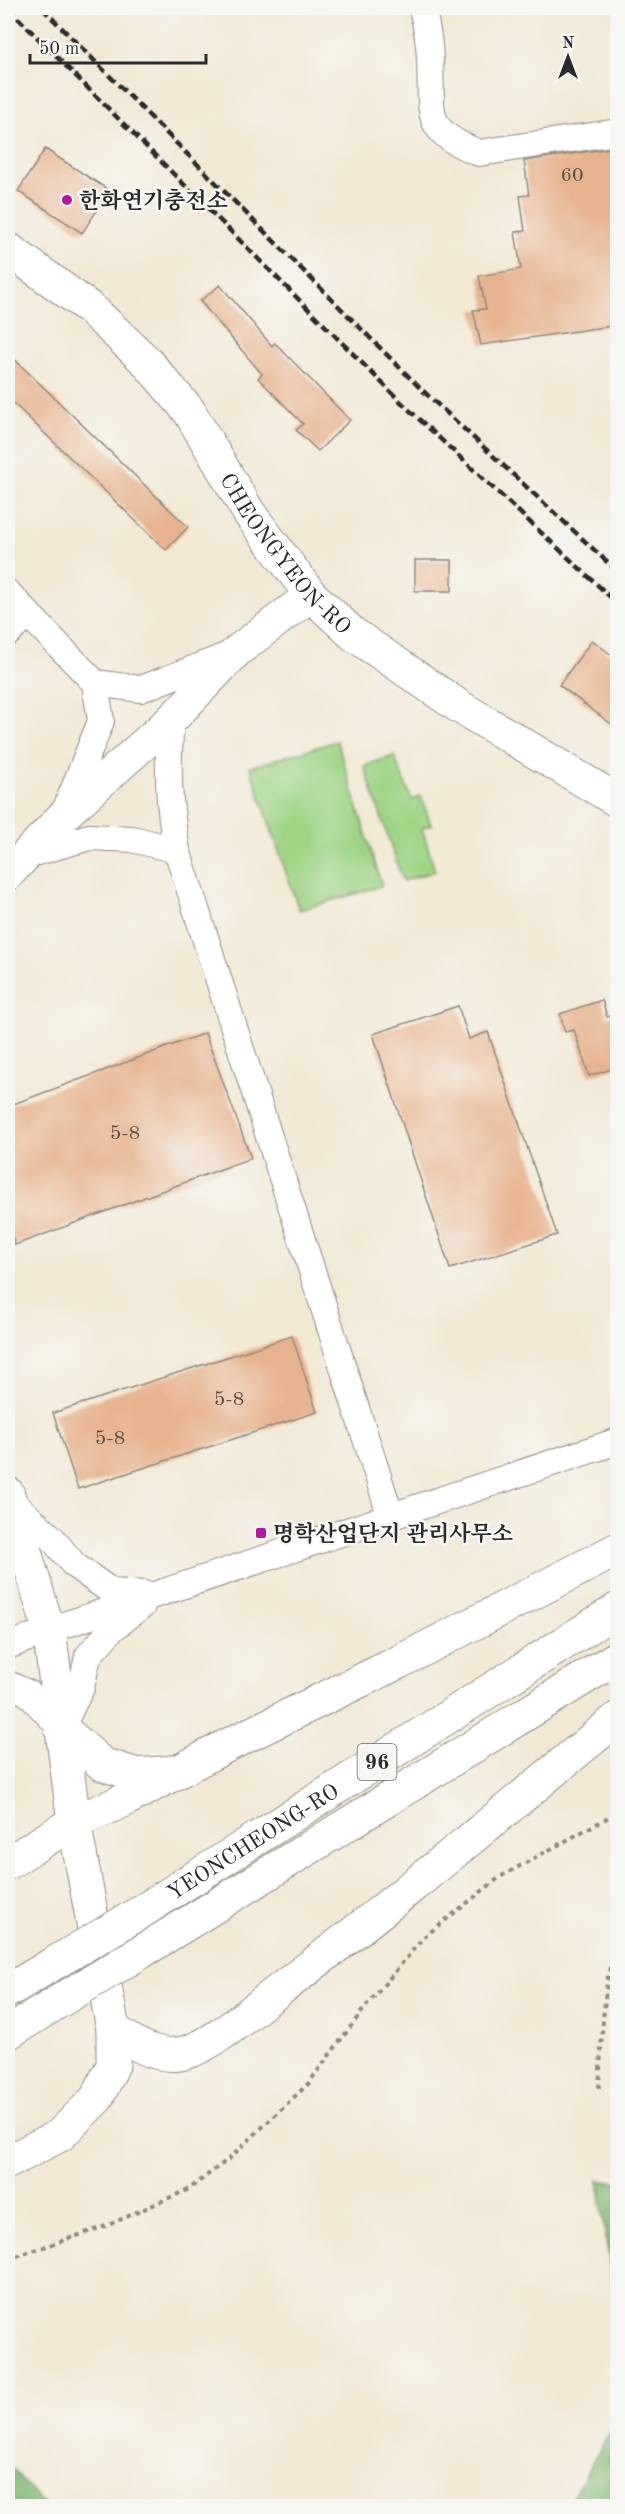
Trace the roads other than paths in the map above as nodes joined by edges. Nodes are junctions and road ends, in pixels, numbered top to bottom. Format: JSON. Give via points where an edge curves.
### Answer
{"nodes":[{"id":1,"x":422,"y":8,"type":"edge"},
{"id":2,"x":618,"y":132,"type":"edge"},
{"id":3,"x":8,"y":249,"type":"edge"},
{"id":4,"x":8,"y":593,"type":"edge"},
{"id":5,"x":311,"y":595,"type":"junction"},
{"id":6,"x":28,"y":614,"type":"junction"},
{"id":7,"x":8,"y":633,"type":"edge"},
{"id":8,"x":237,"y":651,"type":"junction"},
{"id":9,"x":95,"y":683,"type":"junction"},
{"id":10,"x":171,"y":720,"type":"junction"},
{"id":11,"x":618,"y":801,"type":"edge"},
{"id":12,"x":63,"y":816,"type":"junction"},
{"id":13,"x":177,"y":850,"type":"junction"},
{"id":14,"x":17,"y":865,"type":"edge"},
{"id":15,"x":618,"y":1442,"type":"edge"},
{"id":16,"x":8,"y":1498,"type":"edge"},
{"id":17,"x":391,"y":1517,"type":"junction"},
{"id":18,"x":618,"y":1548,"type":"edge"},
{"id":19,"x":156,"y":1595,"type":"junction"},
{"id":20,"x":618,"y":1609,"type":"edge"},
{"id":21,"x":49,"y":1630,"type":"junction"},
{"id":22,"x":8,"y":1646,"type":"edge"},
{"id":23,"x":618,"y":1657,"type":"edge"},
{"id":24,"x":8,"y":1684,"type":"edge"},
{"id":25,"x":618,"y":1718,"type":"edge"},
{"id":26,"x":61,"y":1728,"type":"junction"},
{"id":27,"x":178,"y":1771,"type":"junction"},
{"id":28,"x":74,"y":1822,"type":"junction"},
{"id":29,"x":11,"y":1861,"type":"edge"},
{"id":30,"x":8,"y":1991,"type":"edge"},
{"id":31,"x":113,"y":2029,"type":"junction"},
{"id":32,"x":8,"y":2033,"type":"edge"},
{"id":33,"x":8,"y":2162,"type":"edge"}],
"edges":[{"from":1,"to":2,"type":"street","via":[[433,118],[444,134],[461,146],[479,153]]},
{"from":3,"to":5,"type":"main road","name":"CHEONGYEON-RO","via":[[91,309],[146,360],[189,411],[249,513]]},
{"from":4,"to":6,"type":"street"},
{"from":5,"to":8,"type":"street"},
{"from":5,"to":11,"type":"main road","name":"CHEONGYEON-RO","via":[[353,634],[460,707]]},
{"from":6,"to":7,"type":"street"},
{"from":6,"to":9,"type":"street"},
{"from":8,"to":9,"type":"street","via":[[141,689]]},
{"from":8,"to":10,"type":"street"},
{"from":9,"to":12,"type":"street","via":[[101,721]]},
{"from":10,"to":12,"type":"street"},
{"from":10,"to":13,"type":"street","via":[[167,759],[169,807]]},
{"from":12,"to":14,"type":"street"},
{"from":13,"to":14,"type":"street","via":[[132,839],[89,837]]},
{"from":13,"to":17,"type":"street"},
{"from":15,"to":17,"type":"street"},
{"from":16,"to":19,"type":"street","via":[[52,1538],[74,1565],[112,1592]]},
{"from":16,"to":21,"type":"street"},
{"from":17,"to":19,"type":"street"},
{"from":18,"to":27,"type":"main road"},
{"from":19,"to":21,"type":"street"},
{"from":19,"to":26,"type":"street","via":[[112,1629],[88,1656],[81,1688]]},
{"from":20,"to":30,"type":"main road","name":"YEONCHEONG-RO","number":"96","bridge":true,"via":[[136,1915]]},
{"from":21,"to":22,"type":"street"},
{"from":21,"to":26,"type":"main road"},
{"from":23,"to":32,"type":"main road","name":"YEONCHEONG-RO","number":"96","bridge":true},
{"from":24,"to":26,"type":"street","via":[[28,1693]]},
{"from":25,"to":31,"type":"main road","via":[[323,1956],[212,2040],[181,2054],[160,2054]]},
{"from":26,"to":27,"type":"main road","via":[[102,1764],[137,1775]]},
{"from":26,"to":28,"type":"main road"},
{"from":26,"to":29,"type":"main road","via":[[56,1790],[40,1824]]},
{"from":27,"to":28,"type":"main road"},
{"from":28,"to":29,"type":"main road"},
{"from":28,"to":31,"type":"main road"},
{"from":31,"to":33,"type":"main road","via":[[113,2065],[97,2098],[60,2135]]}]}
